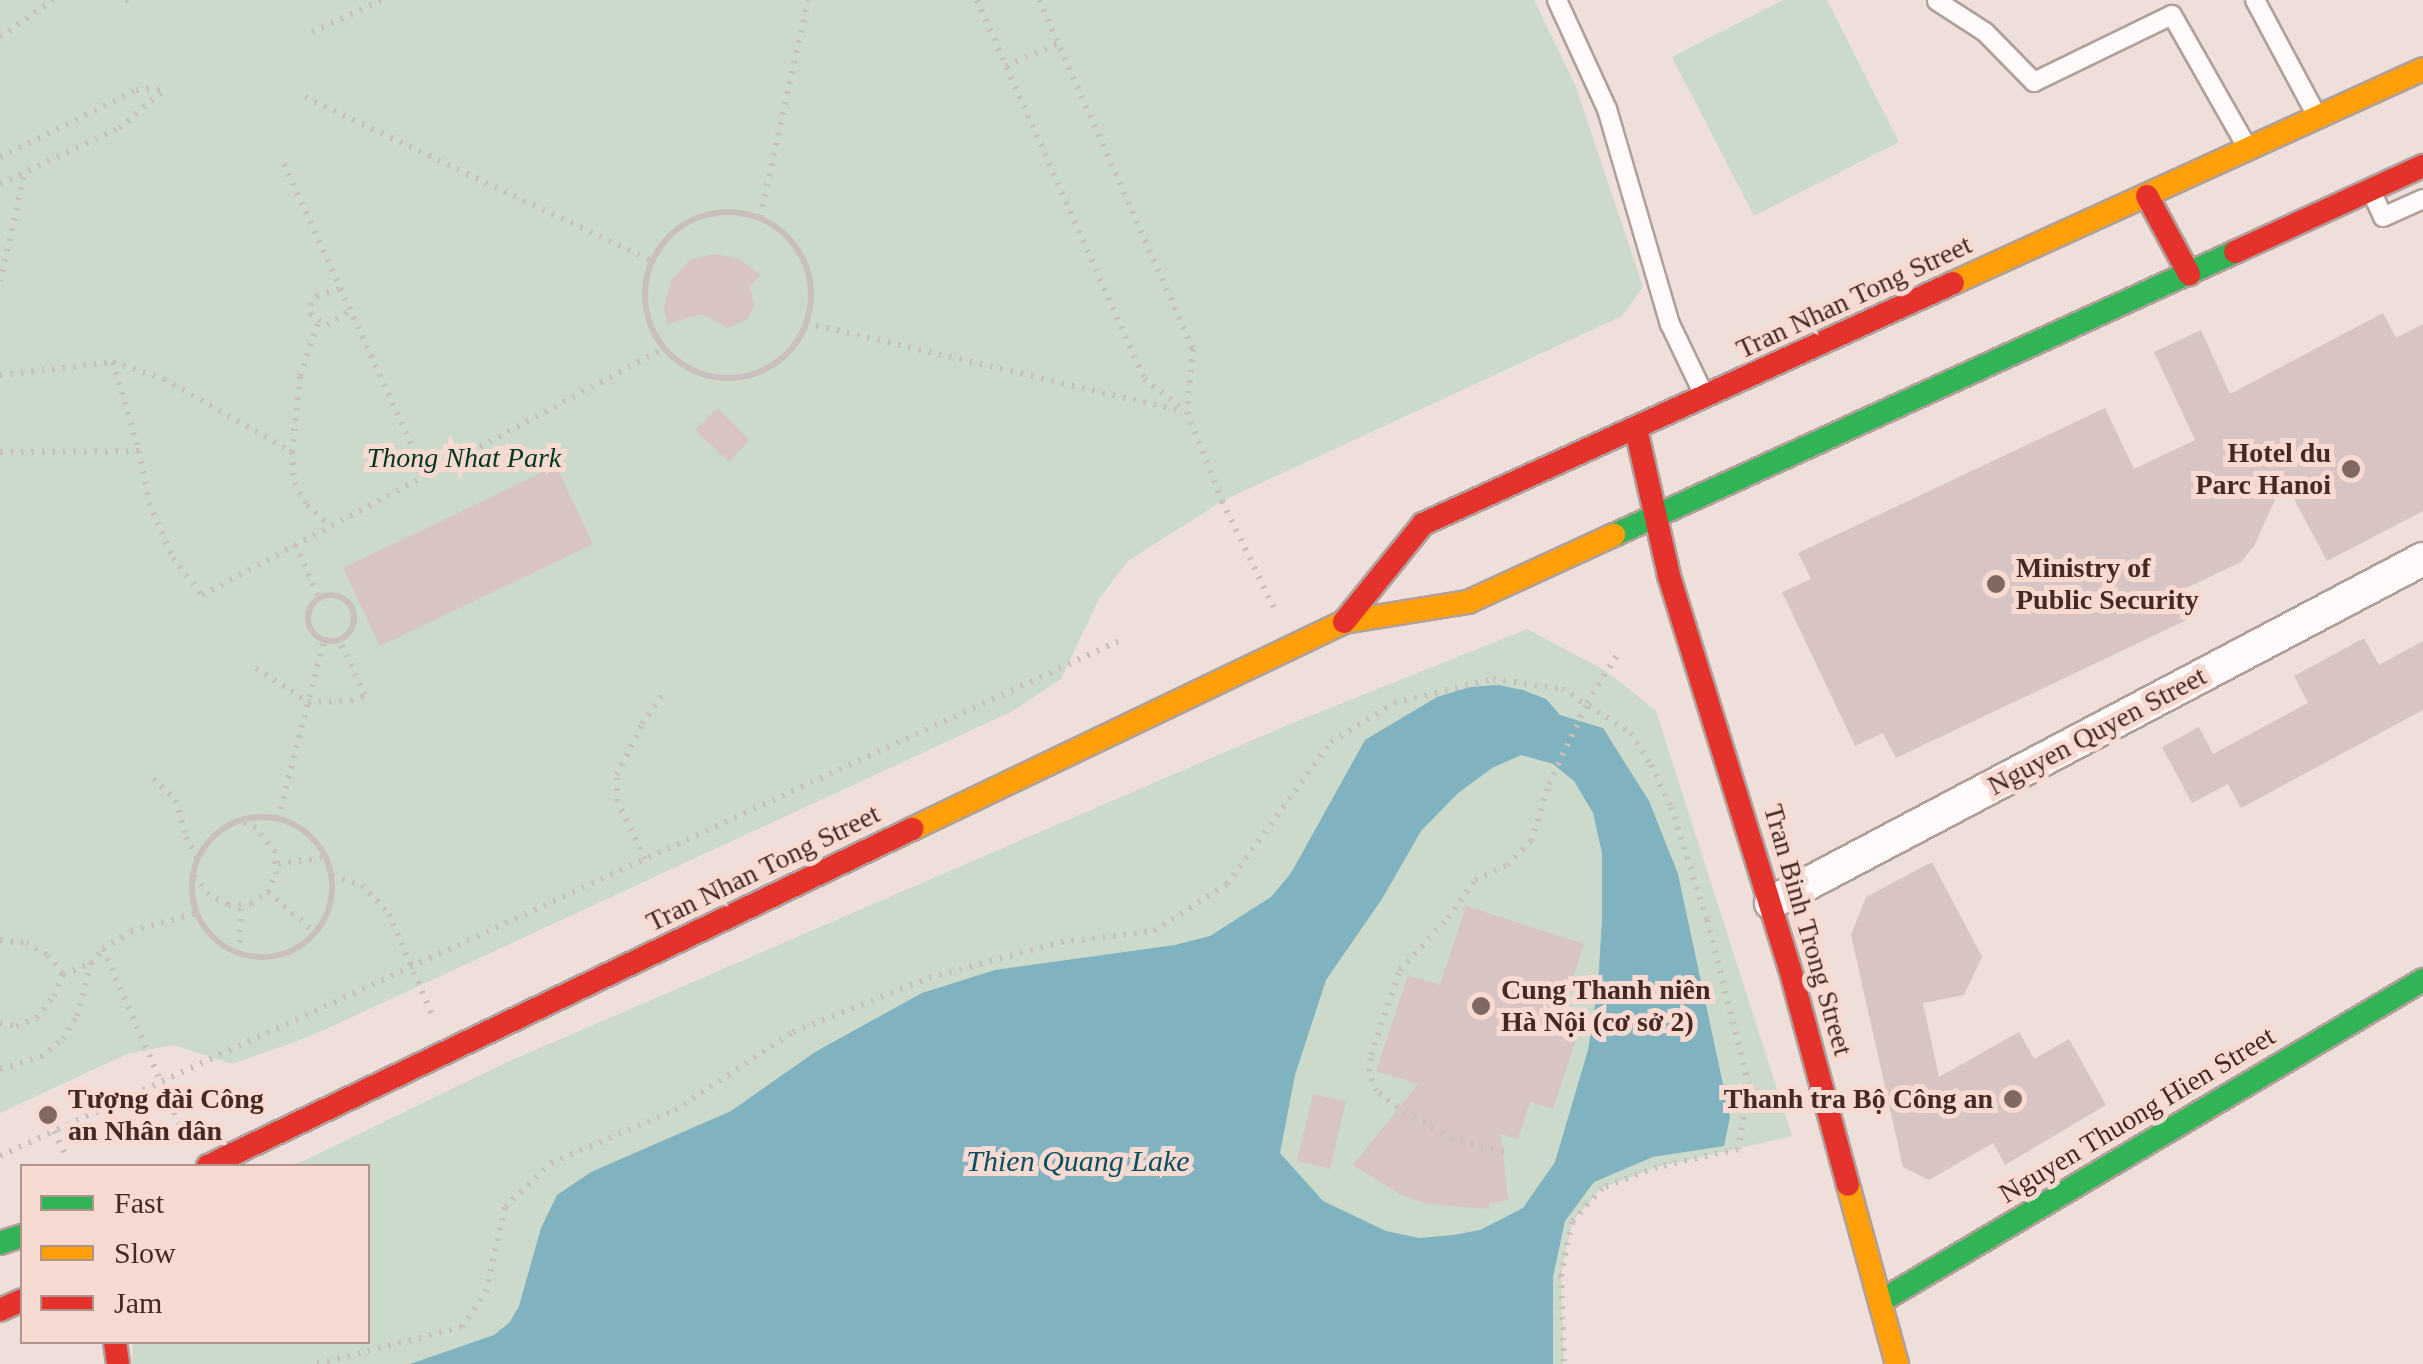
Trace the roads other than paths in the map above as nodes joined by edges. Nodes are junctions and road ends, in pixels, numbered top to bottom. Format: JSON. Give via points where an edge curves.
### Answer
{"nodes":[{"id":1,"x":1557,"y":0,"type":"edge"},
{"id":2,"x":2256,"y":0,"type":"edge"},
{"id":3,"x":1937,"y":1,"type":"edge"},
{"id":4,"x":2423,"y":69,"type":"edge"},
{"id":5,"x":2317,"y":116,"type":"junction"},
{"id":6,"x":2248,"y":149,"type":"junction"},
{"id":7,"x":2423,"y":166,"type":"edge"},
{"id":8,"x":2370,"y":189,"type":"junction"},
{"id":9,"x":2147,"y":196,"type":"junction"},
{"id":10,"x":2423,"y":199,"type":"edge"},
{"id":11,"x":2189,"y":274,"type":"junction"},
{"id":12,"x":1706,"y":398,"type":"junction"},
{"id":13,"x":1636,"y":429,"type":"junction"},
{"id":14,"x":1656,"y":515,"type":"junction"},
{"id":15,"x":2423,"y":559,"type":"edge"},
{"id":16,"x":1344,"y":622,"type":"junction"},
{"id":17,"x":1771,"y":903,"type":"junction"},
{"id":18,"x":2423,"y":980,"type":"edge"},
{"id":19,"x":212,"y":1164,"type":"edge"},
{"id":20,"x":1881,"y":1301,"type":"junction"},
{"id":21,"x":1897,"y":1364,"type":"edge"}],
"edges":[{"from":1,"to":12,"type":"lane","via":[[1607,110],[1670,324]]},
{"from":2,"to":5,"type":"lane"},
{"from":3,"to":6,"type":"lane","via":[[1985,32],[2034,82],[2172,15]]},
{"from":4,"to":5,"type":"street","name":"Tran Nhan Tong Street"},
{"from":5,"to":6,"type":"street","name":"Tran Nhan Tong Street"},
{"from":6,"to":9,"type":"street","name":"Tran Nhan Tong Street"},
{"from":7,"to":8,"type":"street","name":"Tran Nhan Tong Street"},
{"from":8,"to":10,"type":"lane","via":[[2384,216]]},
{"from":8,"to":11,"type":"street","name":"Tran Nhan Tong Street"},
{"from":9,"to":11,"type":"street"},
{"from":9,"to":12,"type":"street","name":"Tran Nhan Tong Street"},
{"from":11,"to":14,"type":"street","name":"Tran Nhan Tong Street"},
{"from":12,"to":13,"type":"street","name":"Tran Nhan Tong Street"},
{"from":13,"to":14,"type":"street","name":"Tran Binh Trong Street"},
{"from":13,"to":16,"type":"street","name":"Tran Nhan Tong Street","via":[[1423,524]]},
{"from":14,"to":16,"type":"street","name":"Tran Nhan Tong Street","via":[[1468,602]]},
{"from":14,"to":17,"type":"street","name":"Tran Binh Trong Street"},
{"from":15,"to":17,"type":"street","name":"Nguyen Quyen Street"},
{"from":16,"to":19,"type":"street","name":"Tran Nhan Tong Street"},
{"from":17,"to":20,"type":"street","name":"Tran Binh Trong Street"},
{"from":18,"to":20,"type":"street","name":"Nguyen Thuong Hien Street"},
{"from":20,"to":21,"type":"street","name":"Tran Binh Trong Street"}]}
